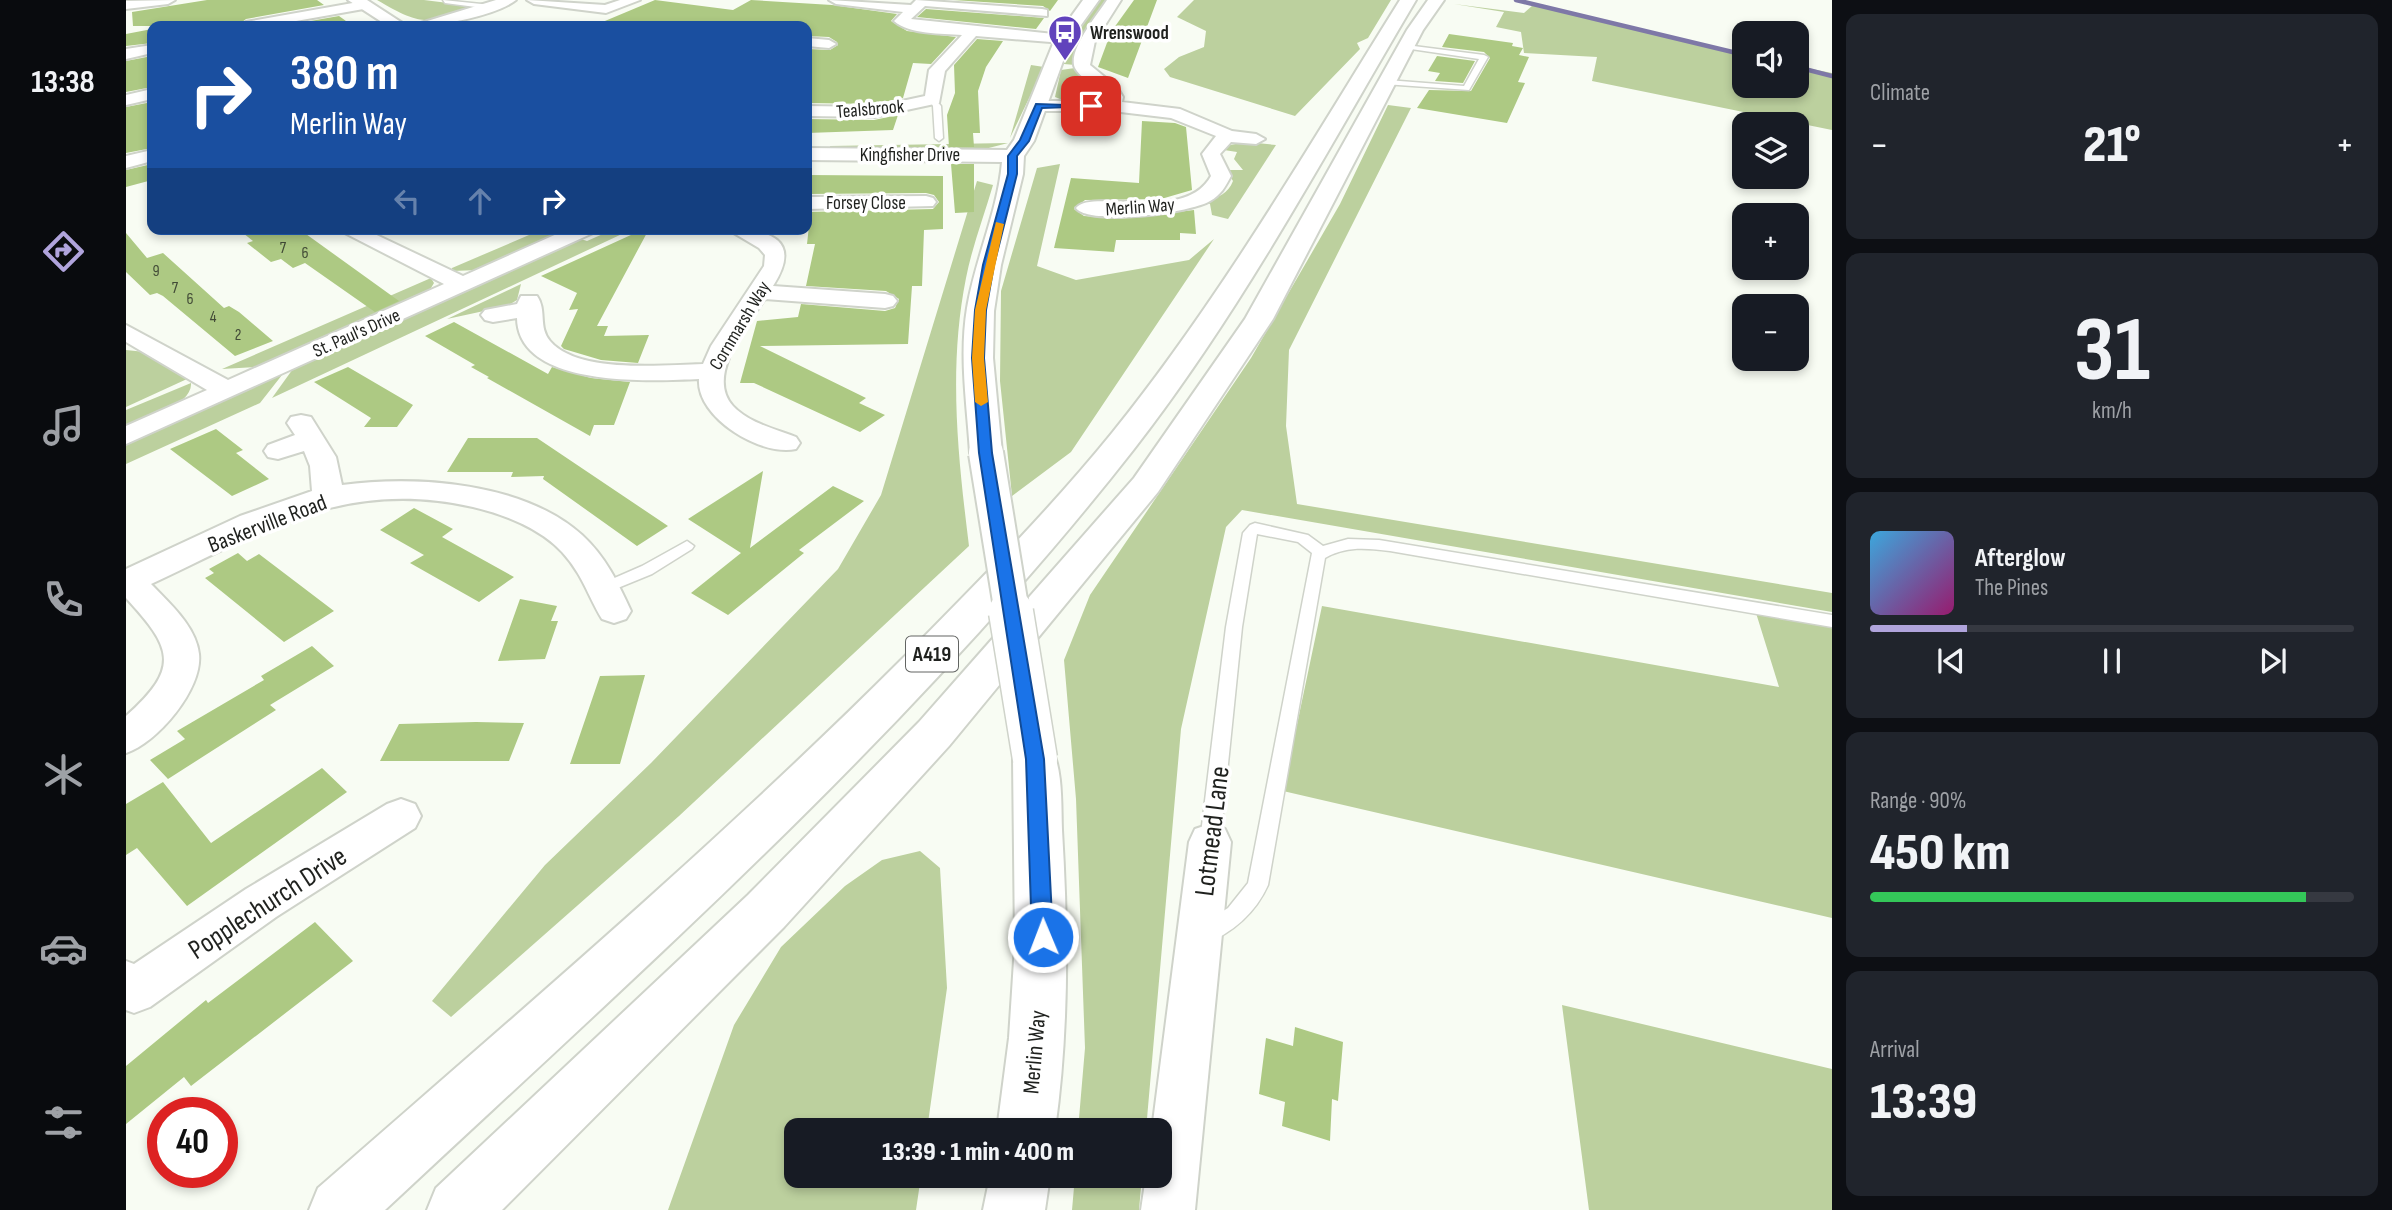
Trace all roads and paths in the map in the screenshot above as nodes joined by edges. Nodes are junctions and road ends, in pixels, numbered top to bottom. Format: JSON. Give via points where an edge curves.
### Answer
{"nodes":[{"id":1,"x":168,"y":0,"type":"edge"},
{"id":2,"x":509,"y":0,"type":"edge"},
{"id":3,"x":534,"y":0,"type":"edge"},
{"id":4,"x":633,"y":0,"type":"edge"},
{"id":5,"x":835,"y":0,"type":"edge"},
{"id":6,"x":1091,"y":0,"type":"edge"},
{"id":7,"x":1114,"y":0,"type":"edge"},
{"id":8,"x":1408,"y":0,"type":"edge"},
{"id":9,"x":1436,"y":0,"type":"edge"},
{"id":10,"x":444,"y":1,"type":"edge"},
{"id":11,"x":360,"y":2,"type":"edge"},
{"id":12,"x":570,"y":2,"type":"edge"},
{"id":13,"x":919,"y":4,"type":"edge"},
{"id":14,"x":126,"y":5,"type":"edge"},
{"id":15,"x":491,"y":7,"type":"junction"},
{"id":16,"x":1034,"y":10,"type":"dead end"},
{"id":17,"x":270,"y":21,"type":"edge"},
{"id":18,"x":391,"y":21,"type":"edge"},
{"id":19,"x":437,"y":21,"type":"edge"},
{"id":20,"x":972,"y":32,"type":"junction"},
{"id":21,"x":1063,"y":39,"type":"junction"},
{"id":22,"x":812,"y":42,"type":"edge"},
{"id":23,"x":829,"y":44,"type":"dead end"},
{"id":24,"x":147,"y":50,"type":"edge"},
{"id":25,"x":126,"y":54,"type":"edge"},
{"id":26,"x":1404,"y":70,"type":"junction"},
{"id":27,"x":147,"y":95,"type":"edge"},
{"id":28,"x":933,"y":99,"type":"junction"},
{"id":29,"x":126,"y":100,"type":"edge"},
{"id":30,"x":1039,"y":106,"type":"junction"},
{"id":31,"x":1112,"y":106,"type":"junction"},
{"id":32,"x":812,"y":111,"type":"edge"},
{"id":33,"x":1226,"y":136,"type":"junction"},
{"id":34,"x":939,"y":138,"type":"dead end"},
{"id":35,"x":1256,"y":139,"type":"dead end"},
{"id":36,"x":812,"y":153,"type":"edge"},
{"id":37,"x":1013,"y":156,"type":"junction"},
{"id":38,"x":147,"y":157,"type":"edge"},
{"id":39,"x":126,"y":162,"type":"edge"},
{"id":40,"x":926,"y":202,"type":"dead end"},
{"id":41,"x":812,"y":203,"type":"edge"},
{"id":42,"x":1086,"y":208,"type":"dead end"},
{"id":43,"x":360,"y":235,"type":"edge"},
{"id":44,"x":572,"y":235,"type":"edge"},
{"id":45,"x":750,"y":235,"type":"edge"},
{"id":46,"x":462,"y":284,"type":"junction"},
{"id":47,"x":760,"y":292,"type":"junction"},
{"id":48,"x":885,"y":301,"type":"dead end"},
{"id":49,"x":493,"y":315,"type":"dead end"},
{"id":50,"x":128,"y":336,"type":"edge"},
{"id":51,"x":709,"y":371,"type":"junction"},
{"id":52,"x":226,"y":390,"type":"junction"},
{"id":53,"x":126,"y":436,"type":"edge"},
{"id":54,"x":786,"y":443,"type":"dead end"},
{"id":55,"x":278,"y":451,"type":"dead end"},
{"id":56,"x":327,"y":497,"type":"junction"},
{"id":57,"x":687,"y":546,"type":"dead end"},
{"id":58,"x":1322,"y":553,"type":"junction"},
{"id":59,"x":127,"y":581,"type":"edge"},
{"id":60,"x":611,"y":599,"type":"joint"},
{"id":61,"x":1832,"y":621,"type":"edge"},
{"id":62,"x":126,"y":738,"type":"edge"},
{"id":63,"x":401,"y":816,"type":"dead end"},
{"id":64,"x":1210,"y":842,"type":"joint"},
{"id":65,"x":1198,"y":937,"type":"junction"},
{"id":66,"x":129,"y":991,"type":"edge"},
{"id":67,"x":1028,"y":1118,"type":"edge"},
{"id":68,"x":1018,"y":1188,"type":"edge"},
{"id":69,"x":340,"y":1210,"type":"edge"},
{"id":70,"x":458,"y":1210,"type":"edge"},
{"id":71,"x":1014,"y":1210,"type":"edge"},
{"id":72,"x":1168,"y":1210,"type":"edge"}],
"edges":[{"from":1,"to":14,"type":"street"},
{"from":2,"to":15,"type":"street"},
{"from":3,"to":12,"type":"street"},
{"from":4,"to":12,"type":"street","via":[[606,9]]},
{"from":5,"to":13,"type":"street"},
{"from":6,"to":21,"type":"main road","name":"Merlin Way"},
{"from":7,"to":31,"type":"street","via":[[1081,60],[1088,75],[1111,90],[1115,97]]},
{"from":8,"to":69,"type":"main road","number":"A419","via":[[1216,316],[1122,442],[985,599],[818,772],[710,875]]},
{"from":9,"to":26,"type":"main road","number":"A419"},
{"from":10,"to":15,"type":"lane"},
{"from":11,"to":17,"type":"street"},
{"from":11,"to":18,"type":"main road"},
{"from":13,"to":16,"type":"street"},
{"from":13,"to":20,"type":"street","via":[[901,19],[908,24]]},
{"from":15,"to":19,"type":"street"},
{"from":20,"to":21,"type":"street"},
{"from":20,"to":28,"type":"street","name":"Tealsbrook","via":[[937,71]]},
{"from":21,"to":30,"type":"main road","name":"Merlin Way"},
{"from":22,"to":23,"type":"street"},
{"from":24,"to":25,"type":"street"},
{"from":26,"to":26,"type":"lane","via":[[1484,57],[1466,88]]},
{"from":26,"to":70,"type":"main road","number":"A419","via":[[1259,319],[1129,505],[934,734],[776,901]]},
{"from":27,"to":29,"type":"street"},
{"from":28,"to":32,"type":"street","name":"Tealsbrook","via":[[874,112]]},
{"from":28,"to":34,"type":"lane","name":"Tealsbrook"},
{"from":30,"to":31,"type":"street"},
{"from":30,"to":37,"type":"main road","name":"Merlin Way"},
{"from":31,"to":33,"type":"street","via":[[1174,113]]},
{"from":33,"to":35,"type":"street"},
{"from":33,"to":42,"type":"street","name":"Merlin Way","via":[[1211,154],[1219,183],[1206,195],[1160,208]]},
{"from":36,"to":37,"type":"main road","name":"Kingfisher Drive"},
{"from":37,"to":67,"type":"main road","name":"Merlin Way","bridge":true,"via":[[980,310],[978,358],[986,453],[1035,759],[1043,937]]},
{"from":38,"to":39,"type":"street"},
{"from":40,"to":41,"type":"street","name":"Forsey Close"},
{"from":43,"to":46,"type":"street"},
{"from":44,"to":46,"type":"street","name":"St. Paul's Drive"},
{"from":45,"to":47,"type":"street","name":"Cornmarsh Way","via":[[767,243],[776,254],[775,266]]},
{"from":46,"to":52,"type":"street","name":"St. Paul's Drive"},
{"from":47,"to":48,"type":"street"},
{"from":47,"to":51,"type":"street","name":"Cornmarsh Way"},
{"from":49,"to":51,"type":"street","via":[[528,306],[530,335],[562,361],[612,372]]},
{"from":50,"to":52,"type":"street"},
{"from":51,"to":54,"type":"street","name":"Cornmarsh Way","via":[[712,394],[729,420]]},
{"from":52,"to":53,"type":"street","name":"St. Paul's Drive"},
{"from":55,"to":56,"type":"street","via":[[306,431],[328,474]]},
{"from":56,"to":59,"type":"street","name":"Baskerville Road"},
{"from":56,"to":60,"type":"street","name":"Baskerville Road","via":[[418,492],[493,502],[556,528],[584,555]]},
{"from":57,"to":60,"type":"lane"},
{"from":58,"to":61,"type":"lane","via":[[1355,541]]},
{"from":58,"to":64,"type":"lane","name":"Lotmead Lane","via":[[1303,538],[1255,528],[1250,533],[1234,627]]},
{"from":58,"to":65,"type":"lane","via":[[1318,555],[1258,885],[1233,919]]},
{"from":59,"to":62,"type":"street","via":[[177,636],[182,650],[169,694]]},
{"from":63,"to":66,"type":"street","name":"Popplechurch Drive"},
{"from":64,"to":65,"type":"street","name":"Lotmead Lane"},
{"from":65,"to":72,"type":"street","name":"Lotmead Lane"},
{"from":68,"to":71,"type":"main road"}]}
